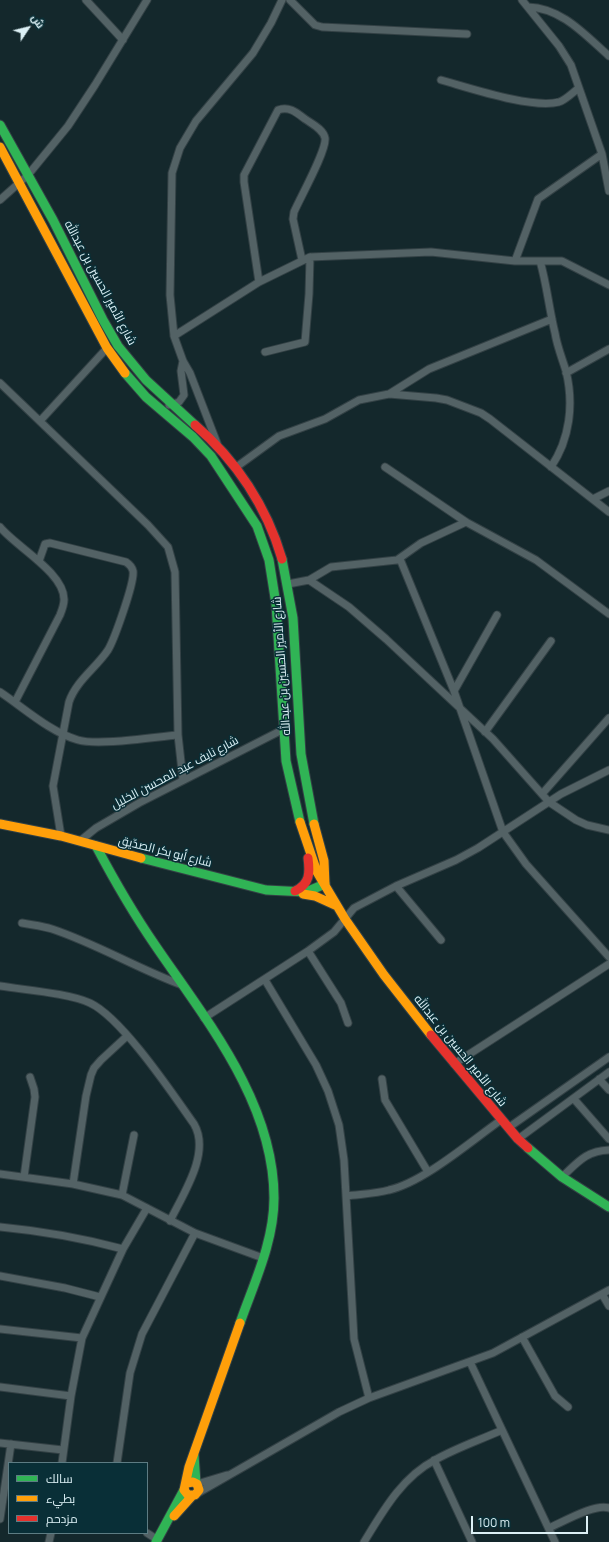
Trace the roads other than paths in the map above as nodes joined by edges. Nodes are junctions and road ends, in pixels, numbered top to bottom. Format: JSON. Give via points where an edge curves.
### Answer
{"nodes":[{"id":1,"x":86,"y":0,"type":"edge"},
{"id":2,"x":147,"y":0,"type":"edge"},
{"id":3,"x":282,"y":0,"type":"edge"},
{"id":4,"x":290,"y":0,"type":"edge"},
{"id":5,"x":522,"y":0,"type":"edge"},
{"id":6,"x":528,"y":7,"type":"junction"},
{"id":7,"x":467,"y":34,"type":"dead end"},
{"id":8,"x":123,"y":40,"type":"junction"},
{"id":9,"x":609,"y":56,"type":"edge"},
{"id":10,"x":441,"y":80,"type":"dead end"},
{"id":11,"x":579,"y":88,"type":"junction"},
{"id":12,"x":0,"y":125,"type":"edge"},
{"id":13,"x":0,"y":148,"type":"edge"},
{"id":14,"x":602,"y":154,"type":"junction"},
{"id":15,"x":28,"y":175,"type":"junction"},
{"id":16,"x":20,"y":182,"type":"junction"},
{"id":17,"x":609,"y":191,"type":"edge"},
{"id":18,"x":0,"y":200,"type":"edge"},
{"id":19,"x":310,"y":257,"type":"junction"},
{"id":20,"x":302,"y":260,"type":"junction"},
{"id":21,"x":514,"y":261,"type":"junction"},
{"id":22,"x":540,"y":261,"type":"junction"},
{"id":23,"x":258,"y":282,"type":"junction"},
{"id":24,"x":609,"y":285,"type":"edge"},
{"id":25,"x":552,"y":319,"type":"junction"},
{"id":26,"x":174,"y":336,"type":"junction"},
{"id":27,"x":107,"y":348,"type":"junction"},
{"id":28,"x":609,"y":349,"type":"edge"},
{"id":29,"x":265,"y":352,"type":"dead end"},
{"id":30,"x":183,"y":361,"type":"junction"},
{"id":31,"x":566,"y":373,"type":"junction"},
{"id":32,"x":0,"y":383,"type":"edge"},
{"id":33,"x":148,"y":384,"type":"junction"},
{"id":34,"x":141,"y":392,"type":"junction"},
{"id":35,"x":389,"y":394,"type":"junction"},
{"id":36,"x":169,"y":405,"type":"junction"},
{"id":37,"x":40,"y":421,"type":"junction"},
{"id":38,"x":218,"y":446,"type":"junction"},
{"id":39,"x":385,"y":467,"type":"dead end"},
{"id":40,"x":551,"y":467,"type":"junction"},
{"id":41,"x":235,"y":468,"type":"junction"},
{"id":42,"x":250,"y":491,"type":"junction"},
{"id":43,"x":609,"y":491,"type":"edge"},
{"id":44,"x":240,"y":499,"type":"junction"},
{"id":45,"x":593,"y":500,"type":"junction"},
{"id":46,"x":609,"y":512,"type":"edge"},
{"id":47,"x":466,"y":522,"type":"junction"},
{"id":48,"x":1,"y":530,"type":"edge"},
{"id":49,"x":400,"y":559,"type":"junction"},
{"id":50,"x":40,"y":561,"type":"junction"},
{"id":51,"x":308,"y":580,"type":"junction"},
{"id":52,"x":288,"y":584,"type":"junction"},
{"id":53,"x":609,"y":614,"type":"edge"},
{"id":54,"x":497,"y":615,"type":"dead end"},
{"id":55,"x":551,"y":641,"type":"dead end"},
{"id":56,"x":454,"y":691,"type":"junction"},
{"id":57,"x":0,"y":692,"type":"edge"},
{"id":58,"x":15,"y":702,"type":"junction"},
{"id":59,"x":460,"y":710,"type":"junction"},
{"id":60,"x":609,"y":718,"type":"edge"},
{"id":61,"x":284,"y":729,"type":"junction"},
{"id":62,"x":485,"y":732,"type":"junction"},
{"id":63,"x":63,"y":734,"type":"junction"},
{"id":64,"x":178,"y":735,"type":"junction"},
{"id":65,"x":609,"y":770,"type":"edge"},
{"id":66,"x":183,"y":780,"type":"junction"},
{"id":67,"x":542,"y":794,"type":"junction"},
{"id":68,"x":549,"y":802,"type":"junction"},
{"id":69,"x":0,"y":824,"type":"edge"},
{"id":70,"x":609,"y":830,"type":"edge"},
{"id":71,"x":503,"y":832,"type":"junction"},
{"id":72,"x":61,"y":836,"type":"junction"},
{"id":73,"x":305,"y":840,"type":"junction"},
{"id":74,"x":80,"y":841,"type":"junction"},
{"id":75,"x":96,"y":846,"type":"junction"},
{"id":76,"x":325,"y":884,"type":"junction"},
{"id":77,"x":396,"y":886,"type":"junction"},
{"id":78,"x":294,"y":892,"type":"junction"},
{"id":79,"x":338,"y":906,"type":"junction"},
{"id":80,"x":345,"y":919,"type":"junction"},
{"id":81,"x":22,"y":923,"type":"dead end"},
{"id":82,"x":441,"y":940,"type":"dead end"},
{"id":83,"x":308,"y":951,"type":"junction"},
{"id":84,"x":609,"y":957,"type":"edge"},
{"id":85,"x":609,"y":964,"type":"edge"},
{"id":86,"x":265,"y":980,"type":"junction"},
{"id":87,"x":0,"y":986,"type":"edge"},
{"id":88,"x":183,"y":986,"type":"junction"},
{"id":89,"x":204,"y":1018,"type":"junction"},
{"id":90,"x":348,"y":1022,"type":"dead end"},
{"id":91,"x":127,"y":1036,"type":"junction"},
{"id":92,"x":609,"y":1057,"type":"edge"},
{"id":93,"x":454,"y":1064,"type":"junction"},
{"id":94,"x":609,"y":1072,"type":"edge"},
{"id":95,"x":30,"y":1077,"type":"dead end"},
{"id":96,"x":382,"y":1079,"type":"dead end"},
{"id":97,"x":599,"y":1079,"type":"junction"},
{"id":98,"x":609,"y":1090,"type":"edge"},
{"id":99,"x":574,"y":1099,"type":"junction"},
{"id":100,"x":501,"y":1120,"type":"junction"},
{"id":101,"x":508,"y":1128,"type":"junction"},
{"id":102,"x":134,"y":1135,"type":"dead end"},
{"id":103,"x":518,"y":1139,"type":"junction"},
{"id":104,"x":609,"y":1139,"type":"edge"},
{"id":105,"x":609,"y":1150,"type":"edge"},
{"id":106,"x":428,"y":1172,"type":"junction"},
{"id":107,"x":0,"y":1174,"type":"edge"},
{"id":108,"x":24,"y":1177,"type":"junction"},
{"id":109,"x":562,"y":1177,"type":"junction"},
{"id":110,"x":73,"y":1184,"type":"junction"},
{"id":111,"x":122,"y":1195,"type":"junction"},
{"id":112,"x":346,"y":1196,"type":"junction"},
{"id":113,"x":608,"y":1206,"type":"edge"},
{"id":114,"x":147,"y":1208,"type":"junction"},
{"id":115,"x":170,"y":1221,"type":"junction"},
{"id":116,"x":0,"y":1227,"type":"edge"},
{"id":117,"x":195,"y":1233,"type":"junction"},
{"id":118,"x":123,"y":1249,"type":"junction"},
{"id":119,"x":264,"y":1258,"type":"junction"},
{"id":120,"x":0,"y":1276,"type":"edge"},
{"id":121,"x":609,"y":1290,"type":"edge"},
{"id":122,"x":602,"y":1294,"type":"junction"},
{"id":123,"x":100,"y":1297,"type":"junction"},
{"id":124,"x":609,"y":1306,"type":"edge"},
{"id":125,"x":0,"y":1329,"type":"edge"},
{"id":126,"x":522,"y":1336,"type":"junction"},
{"id":127,"x":82,"y":1338,"type":"junction"},
{"id":128,"x":470,"y":1362,"type":"junction"},
{"id":129,"x":0,"y":1387,"type":"edge"},
{"id":130,"x":71,"y":1396,"type":"junction"},
{"id":131,"x":368,"y":1398,"type":"junction"},
{"id":132,"x":568,"y":1407,"type":"dead end"},
{"id":133,"x":502,"y":1430,"type":"junction"},
{"id":134,"x":0,"y":1442,"type":"edge"},
{"id":135,"x":11,"y":1444,"type":"junction"},
{"id":136,"x":63,"y":1450,"type":"junction"},
{"id":137,"x":434,"y":1460,"type":"junction"},
{"id":138,"x":8,"y":1462,"type":"edge"},
{"id":139,"x":62,"y":1462,"type":"edge"},
{"id":140,"x":117,"y":1462,"type":"edge"},
{"id":141,"x":8,"y":1464,"type":"edge"},
{"id":142,"x":192,"y":1488,"type":"junction"},
{"id":143,"x":609,"y":1508,"type":"edge"},
{"id":144,"x":0,"y":1519,"type":"edge"},
{"id":145,"x":549,"y":1528,"type":"junction"},
{"id":146,"x":148,"y":1534,"type":"edge"},
{"id":147,"x":157,"y":1541,"type":"edge"},
{"id":148,"x":364,"y":1542,"type":"edge"},
{"id":149,"x":472,"y":1542,"type":"edge"},
{"id":150,"x":555,"y":1542,"type":"edge"}],
"edges":[{"from":1,"to":8,"type":"street"},
{"from":2,"to":8,"type":"street"},
{"from":3,"to":26,"type":"street","via":[[253,53],[196,121],[180,148],[172,173],[171,195],[170,295]]},
{"from":4,"to":7,"type":"street","via":[[315,25],[322,27]]},
{"from":5,"to":6,"type":"street"},
{"from":6,"to":9,"type":"street","via":[[540,7],[568,20]]},
{"from":6,"to":11,"type":"street","via":[[572,65]]},
{"from":8,"to":15,"type":"street","via":[[68,126]]},
{"from":10,"to":11,"type":"street","via":[[545,104],[561,102]]},
{"from":11,"to":14,"type":"street"},
{"from":12,"to":15,"type":"street","name":"شارع الأمير الحسين بن عبدالله"},
{"from":13,"to":16,"type":"street","name":"شارع الأمير الحسين بن عبدالله"},
{"from":14,"to":17,"type":"street"},
{"from":14,"to":21,"type":"street","via":[[538,199]]},
{"from":15,"to":16,"type":"street"},
{"from":15,"to":33,"type":"street","name":"شارع الأمير الحسين بن عبدالله","via":[[115,341]]},
{"from":16,"to":18,"type":"street"},
{"from":16,"to":27,"type":"street","name":"شارع الأمير الحسين بن عبدالله"},
{"from":19,"to":20,"type":"street"},
{"from":19,"to":21,"type":"street","via":[[431,252]]},
{"from":19,"to":29,"type":"street","via":[[305,342]]},
{"from":20,"to":23,"type":"street"},
{"from":20,"to":23,"type":"street","via":[[293,219],[294,212],[321,156],[325,137],[322,131],[296,112],[283,108],[278,110],[244,175]]},
{"from":21,"to":22,"type":"street"},
{"from":22,"to":24,"type":"street","via":[[567,262]]},
{"from":22,"to":25,"type":"street"},
{"from":23,"to":26,"type":"street"},
{"from":25,"to":31,"type":"street"},
{"from":25,"to":35,"type":"street","via":[[429,369]]},
{"from":26,"to":30,"type":"street"},
{"from":27,"to":34,"type":"street","name":"شارع الأمير الحسين بن عبدالله"},
{"from":27,"to":37,"type":"street"},
{"from":28,"to":31,"type":"street"},
{"from":30,"to":36,"type":"street","via":[[181,371],[184,395],[179,402]]},
{"from":30,"to":38,"type":"street"},
{"from":31,"to":40,"type":"street","via":[[570,413],[568,432]]},
{"from":32,"to":37,"type":"street"},
{"from":33,"to":34,"type":"street"},
{"from":33,"to":36,"type":"street","name":"شارع الأمير الحسين بن عبدالله"},
{"from":34,"to":44,"type":"street","name":"شارع الأمير الحسين بن عبدالله","via":[[202,446],[220,466]]},
{"from":35,"to":40,"type":"street","via":[[436,398],[481,413]]},
{"from":35,"to":41,"type":"street","via":[[359,400],[325,419],[279,436]]},
{"from":36,"to":38,"type":"street","name":"شارع الأمير الحسين بن عبدالله"},
{"from":37,"to":64,"type":"street","via":[[161,538],[170,553],[175,572]]},
{"from":38,"to":41,"type":"street","name":"شارع الأمير الحسين بن عبدالله"},
{"from":39,"to":47,"type":"street"},
{"from":40,"to":45,"type":"street"},
{"from":41,"to":42,"type":"street","name":"شارع الأمير الحسين بن عبدالله"},
{"from":42,"to":44,"type":"street"},
{"from":42,"to":52,"type":"street","name":"شارع الأمير الحسين بن عبدالله","via":[[268,518]]},
{"from":43,"to":45,"type":"street"},
{"from":44,"to":61,"type":"street","name":"شارع الأمير الحسين بن عبدالله","via":[[257,526],[269,560],[276,604]]},
{"from":45,"to":46,"type":"street"},
{"from":47,"to":49,"type":"street","via":[[421,544]]},
{"from":47,"to":53,"type":"street","via":[[536,560]]},
{"from":48,"to":50,"type":"street"},
{"from":49,"to":51,"type":"street","via":[[331,567]]},
{"from":49,"to":56,"type":"street"},
{"from":50,"to":58,"type":"street","via":[[61,586],[65,601]]},
{"from":50,"to":63,"type":"street","via":[[43,546],[50,543],[119,560],[128,563],[133,570],[111,645],[71,696]]},
{"from":51,"to":52,"type":"street"},
{"from":51,"to":59,"type":"street","via":[[349,607]]},
{"from":52,"to":76,"type":"street","name":"شارع الأمير الحسين بن عبدالله","via":[[294,631],[299,740],[310,805],[327,869]]},
{"from":54,"to":56,"type":"street"},
{"from":55,"to":62,"type":"street"},
{"from":56,"to":59,"type":"street"},
{"from":57,"to":58,"type":"street"},
{"from":58,"to":63,"type":"street"},
{"from":59,"to":62,"type":"street"},
{"from":59,"to":71,"type":"street"},
{"from":60,"to":67,"type":"street"},
{"from":61,"to":66,"type":"street","name":"شارع نايف عبد المحسن الخليل"},
{"from":61,"to":73,"type":"street","name":"شارع الأمير الحسين بن عبدالله","via":[[286,761]]},
{"from":62,"to":67,"type":"street"},
{"from":63,"to":64,"type":"street","via":[[79,740],[92,741]]},
{"from":63,"to":72,"type":"street","via":[[53,786]]},
{"from":64,"to":66,"type":"street"},
{"from":65,"to":68,"type":"street"},
{"from":66,"to":74,"type":"street","name":"شارع نايف عبد المحسن الخليل","via":[[96,828]]},
{"from":67,"to":68,"type":"street"},
{"from":68,"to":70,"type":"street","via":[[576,820]]},
{"from":68,"to":71,"type":"street"},
{"from":69,"to":72,"type":"street","name":"شارع أبو بكر الصدّيق"},
{"from":71,"to":77,"type":"street","via":[[456,860]]},
{"from":71,"to":84,"type":"street","via":[[526,864]]},
{"from":72,"to":74,"type":"street","name":"شارع أبو بكر الصدّيق"},
{"from":73,"to":76,"type":"street","name":"شارع الأمير الحسين بن عبدالله","via":[[317,872]]},
{"from":73,"to":78,"type":"street","via":[[309,876],[305,886]]},
{"from":74,"to":75,"type":"street","name":"شارع أبو بكر الصدّيق"},
{"from":75,"to":78,"type":"street","name":"شارع أبو بكر الصدّيق","via":[[266,890]]},
{"from":75,"to":88,"type":"street","via":[[134,914]]},
{"from":76,"to":78,"type":"street","name":"شارع أبو بكر الصدّيق","via":[[306,892]]},
{"from":76,"to":79,"type":"street","name":"شارع الأمير الحسين بن عبدالله"},
{"from":77,"to":80,"type":"street","via":[[354,908]]},
{"from":77,"to":82,"type":"street"},
{"from":78,"to":79,"type":"street","via":[[315,896]]},
{"from":79,"to":80,"type":"street","name":"شارع الأمير الحسين بن عبدالله"},
{"from":80,"to":83,"type":"street","via":[[334,932]]},
{"from":80,"to":93,"type":"street","name":"شارع الأمير الحسين بن عبدالله","via":[[389,982]]},
{"from":81,"to":88,"type":"street","via":[[67,935]]},
{"from":83,"to":86,"type":"street"},
{"from":83,"to":90,"type":"street","via":[[341,1003]]},
{"from":85,"to":93,"type":"street"},
{"from":86,"to":89,"type":"street"},
{"from":86,"to":112,"type":"street","via":[[309,1052],[328,1091],[339,1125]]},
{"from":87,"to":91,"type":"street","via":[[89,1002],[104,1012]]},
{"from":88,"to":89,"type":"street"},
{"from":89,"to":119,"type":"street","via":[[243,1083],[266,1141],[274,1178],[275,1207]]},
{"from":91,"to":110,"type":"street","via":[[101,1060],[91,1075]]},
{"from":91,"to":115,"type":"street","via":[[194,1124],[200,1138],[198,1160]]},
{"from":92,"to":101,"type":"street"},
{"from":93,"to":100,"type":"street","name":"شارع الأمير الحسين بن عبدالله"},
{"from":94,"to":97,"type":"street"},
{"from":95,"to":108,"type":"street","via":[[35,1097]]},
{"from":96,"to":106,"type":"street","via":[[385,1100]]},
{"from":97,"to":98,"type":"street"},
{"from":97,"to":99,"type":"street"},
{"from":99,"to":103,"type":"street"},
{"from":99,"to":104,"type":"street"},
{"from":100,"to":101,"type":"street","name":"شارع الأمير الحسين بن عبدالله"},
{"from":100,"to":106,"type":"street"},
{"from":101,"to":103,"type":"street","name":"شارع الأمير الحسين بن عبدالله"},
{"from":102,"to":111,"type":"street"},
{"from":103,"to":109,"type":"street","name":"شارع الأمير الحسين بن عبدالله"},
{"from":105,"to":109,"type":"street","via":[[588,1154]]},
{"from":106,"to":112,"type":"street","via":[[390,1190]]},
{"from":107,"to":108,"type":"street"},
{"from":108,"to":110,"type":"street"},
{"from":109,"to":113,"type":"street","name":"شارع الأمير الحسين بن عبدالله"},
{"from":110,"to":111,"type":"street"},
{"from":111,"to":114,"type":"street"},
{"from":112,"to":131,"type":"street","via":[[354,1339]]},
{"from":114,"to":115,"type":"street"},
{"from":114,"to":118,"type":"street"},
{"from":115,"to":117,"type":"street"},
{"from":116,"to":118,"type":"street","via":[[88,1240]]},
{"from":117,"to":119,"type":"street"},
{"from":117,"to":140,"type":"street","via":[[142,1334],[130,1373]]},
{"from":118,"to":123,"type":"street"},
{"from":119,"to":142,"type":"street","via":[[194,1453]]},
{"from":120,"to":123,"type":"street"},
{"from":121,"to":122,"type":"street"},
{"from":122,"to":124,"type":"street"},
{"from":122,"to":126,"type":"street"},
{"from":123,"to":127,"type":"street"},
{"from":125,"to":127,"type":"street"},
{"from":126,"to":128,"type":"street","via":[[493,1353]]},
{"from":126,"to":132,"type":"street","via":[[555,1396]]},
{"from":127,"to":130,"type":"street"},
{"from":128,"to":131,"type":"street"},
{"from":128,"to":133,"type":"street"},
{"from":129,"to":130,"type":"street"},
{"from":130,"to":136,"type":"street"},
{"from":131,"to":142,"type":"street","via":[[339,1412],[235,1473]]},
{"from":133,"to":137,"type":"street"},
{"from":133,"to":145,"type":"street"},
{"from":134,"to":135,"type":"street"},
{"from":135,"to":136,"type":"street"},
{"from":135,"to":138,"type":"street"},
{"from":136,"to":139,"type":"street"},
{"from":137,"to":148,"type":"street","via":[[402,1486]]},
{"from":137,"to":149,"type":"street"},
{"from":141,"to":144,"type":"street"},
{"from":142,"to":147,"type":"street"},
{"from":143,"to":145,"type":"street","via":[[594,1508]]},
{"from":145,"to":150,"type":"street"},
{"from":146,"to":147,"type":"street"}]}
